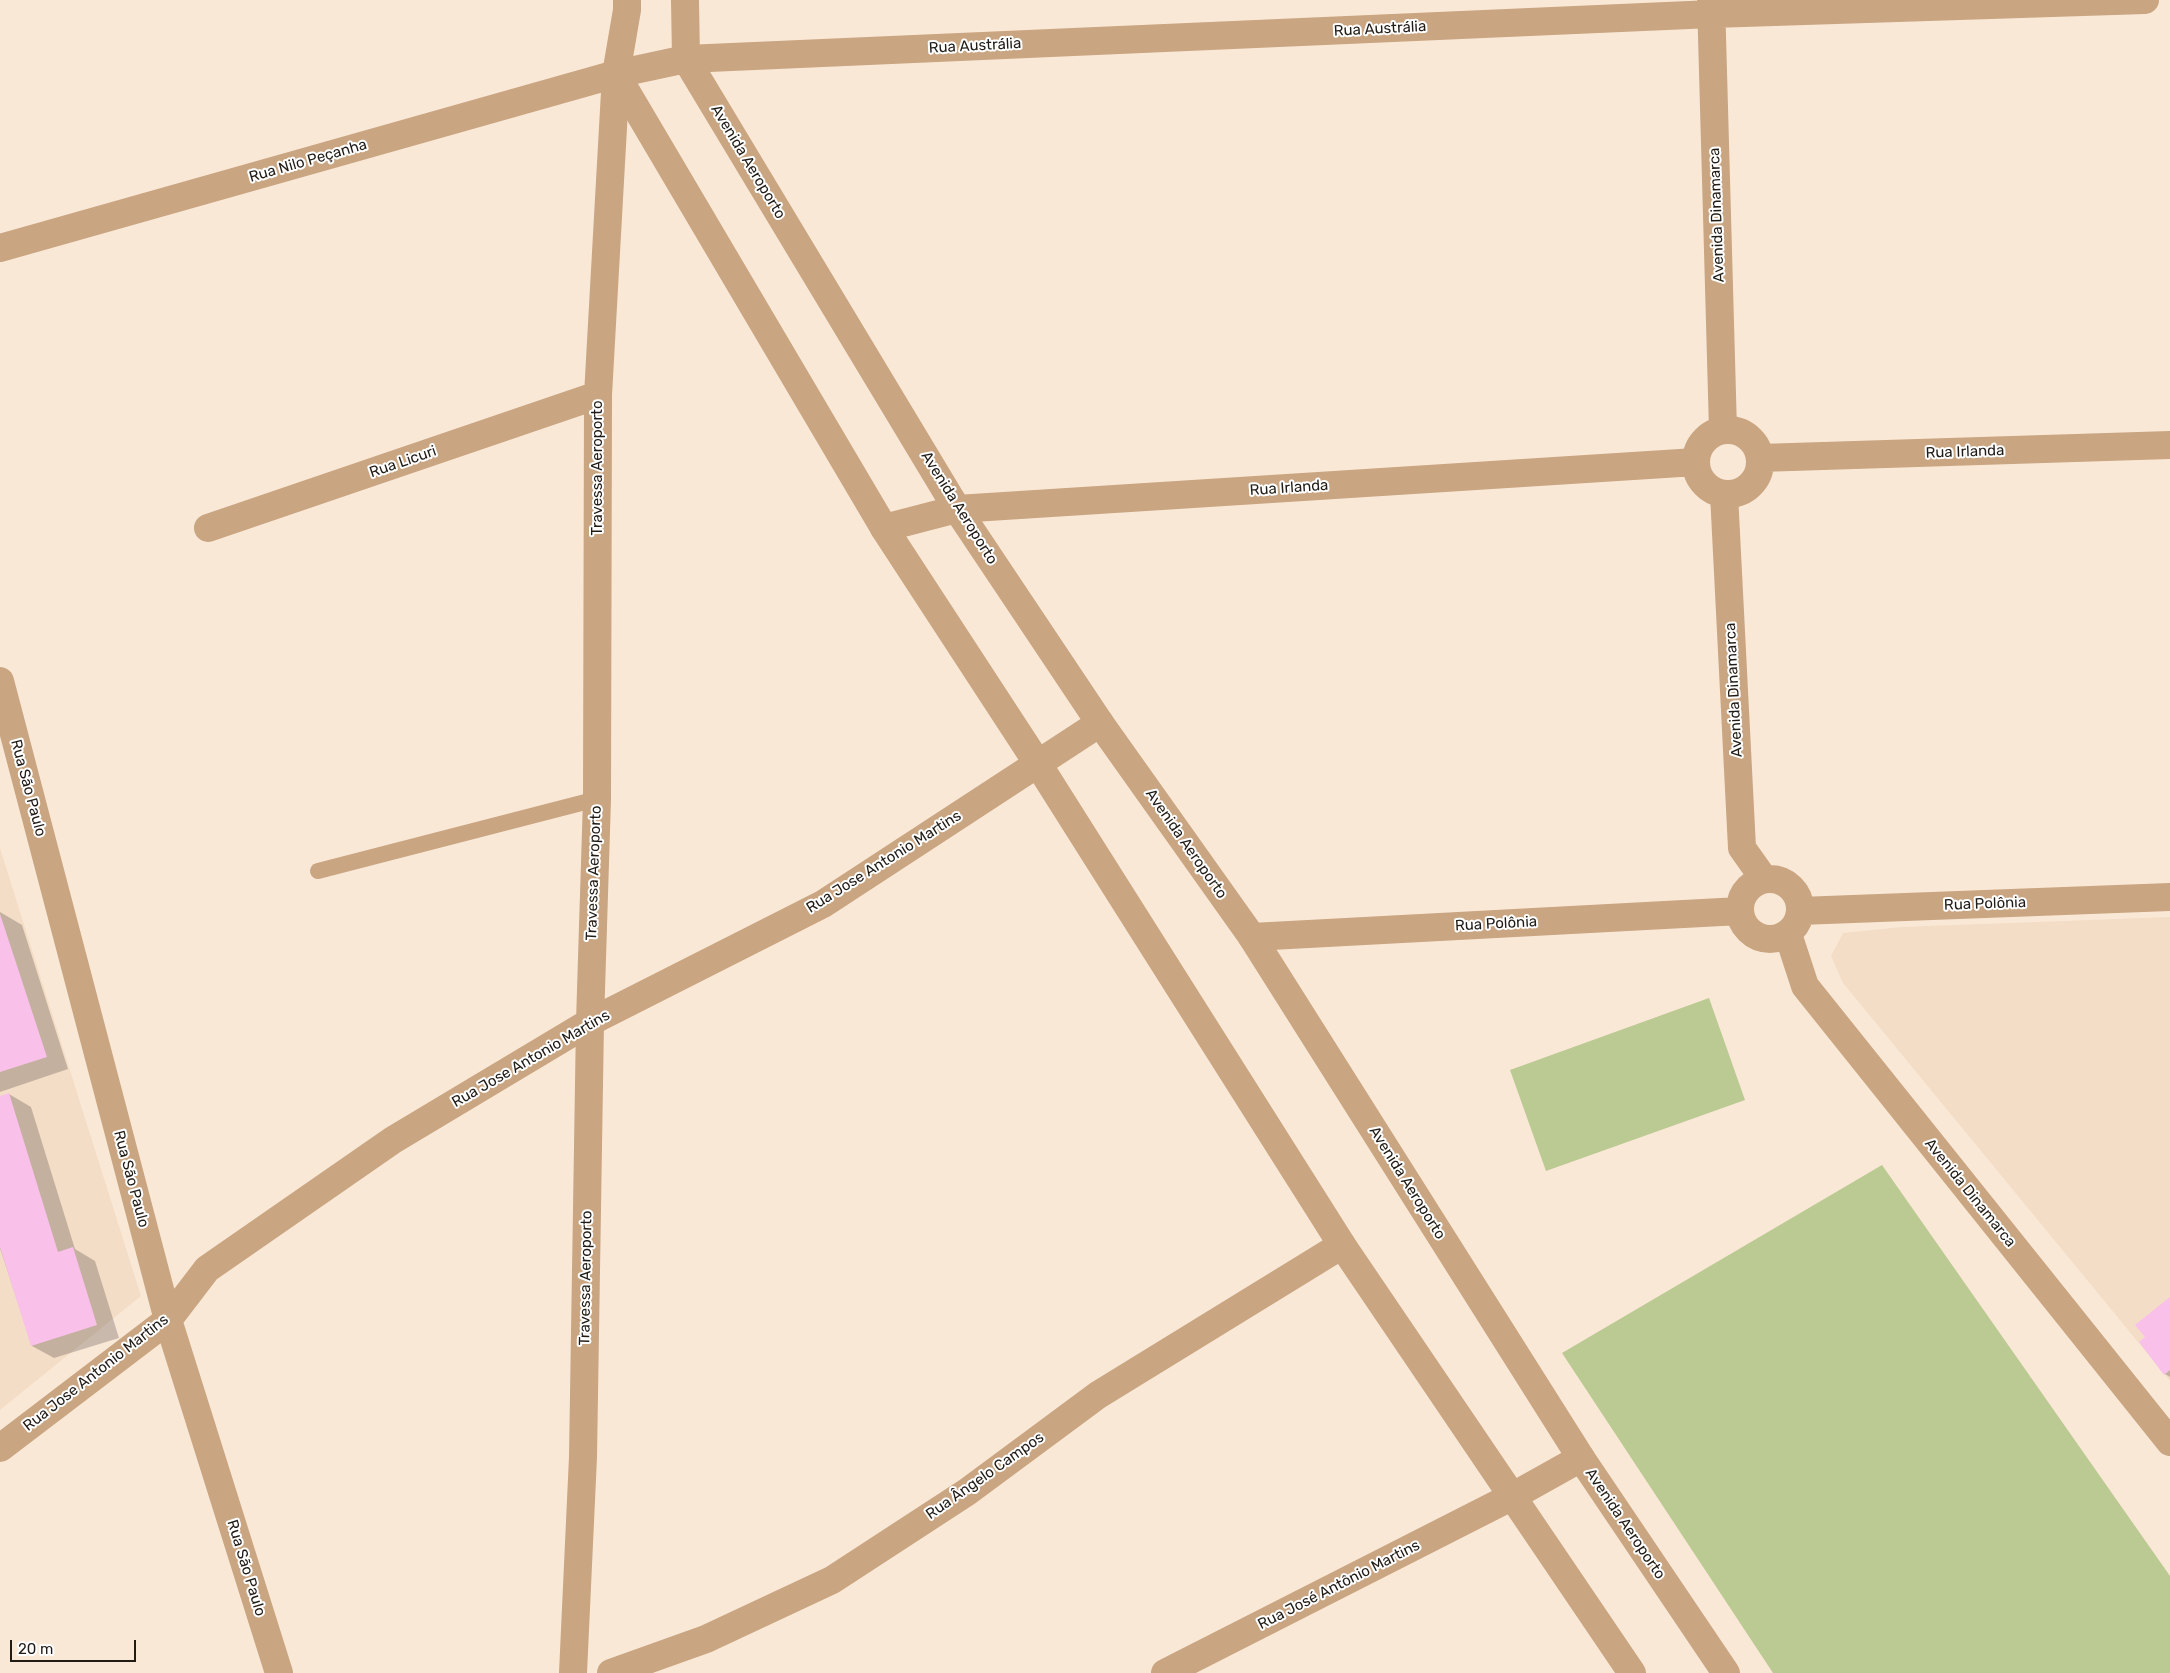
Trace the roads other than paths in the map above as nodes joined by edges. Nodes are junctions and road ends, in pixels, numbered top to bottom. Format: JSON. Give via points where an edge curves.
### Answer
{"nodes":[{"id":1,"x":627,"y":0,"type":"edge"},
{"id":2,"x":685,"y":0,"type":"edge"},
{"id":3,"x":2145,"y":0,"type":"edge"},
{"id":4,"x":1712,"y":7,"type":"edge"},
{"id":5,"x":686,"y":59,"type":"junction"},
{"id":6,"x":616,"y":74,"type":"junction"},
{"id":7,"x":0,"y":248,"type":"edge"},
{"id":8,"x":598,"y":395,"type":"junction"},
{"id":9,"x":1723,"y":430,"type":"junction"},
{"id":10,"x":2170,"y":445,"type":"edge"},
{"id":11,"x":1760,"y":458,"type":"junction"},
{"id":12,"x":1696,"y":462,"type":"junction"},
{"id":13,"x":1724,"y":494,"type":"junction"},
{"id":14,"x":957,"y":508,"type":"junction"},
{"id":15,"x":208,"y":528,"type":"dead end"},
{"id":16,"x":884,"y":528,"type":"junction"},
{"id":17,"x":0,"y":681,"type":"edge"},
{"id":18,"x":1100,"y":724,"type":"junction"},
{"id":19,"x":1038,"y":764,"type":"junction"},
{"id":20,"x":597,"y":799,"type":"junction"},
{"id":21,"x":318,"y":871,"type":"dead end"},
{"id":22,"x":1764,"y":879,"type":"junction"},
{"id":23,"x":2170,"y":897,"type":"edge"},
{"id":24,"x":1740,"y":912,"type":"junction"},
{"id":25,"x":1794,"y":923,"type":"junction"},
{"id":26,"x":1252,"y":937,"type":"junction"},
{"id":27,"x":590,"y":1022,"type":"junction"},
{"id":28,"x":1342,"y":1245,"type":"junction"},
{"id":29,"x":168,"y":1320,"type":"junction"},
{"id":30,"x":2170,"y":1442,"type":"edge"},
{"id":31,"x":0,"y":1448,"type":"edge"},
{"id":32,"x":1581,"y":1458,"type":"junction"},
{"id":33,"x":1513,"y":1496,"type":"junction"},
{"id":34,"x":278,"y":1673,"type":"edge"},
{"id":35,"x":573,"y":1673,"type":"edge"},
{"id":36,"x":611,"y":1673,"type":"edge"},
{"id":37,"x":1165,"y":1673,"type":"edge"},
{"id":38,"x":1632,"y":1673,"type":"edge"},
{"id":39,"x":1726,"y":1673,"type":"edge"}],
"edges":[{"from":1,"to":6,"type":"street"},
{"from":2,"to":5,"type":"street"},
{"from":3,"to":4,"type":"street","name":"Rua Austrália"},
{"from":4,"to":5,"type":"street","name":"Rua Austrália"},
{"from":4,"to":9,"type":"street","name":"Avenida Dinamarca"},
{"from":5,"to":6,"type":"street","name":"Rua Austrália"},
{"from":5,"to":14,"type":"street","name":"Avenida Aeroporto"},
{"from":6,"to":7,"type":"street","name":"Rua Nilo Peçanha"},
{"from":6,"to":8,"type":"street","name":"Travessa Aeroporto"},
{"from":6,"to":16,"type":"street"},
{"from":8,"to":15,"type":"street","name":"Rua Licuri"},
{"from":8,"to":20,"type":"street","name":"Travessa Aeroporto"},
{"from":9,"to":11,"type":"street","via":[[1736,430],[1748,436]]},
{"from":9,"to":12,"type":"street","via":[[1704,441]]},
{"from":10,"to":11,"type":"street","name":"Rua Irlanda"},
{"from":11,"to":13,"type":"street","via":[[1759,473],[1750,485],[1738,493]]},
{"from":12,"to":13,"type":"street","via":[[1704,483],[1713,491]]},
{"from":12,"to":14,"type":"street","name":"Rua Irlanda"},
{"from":13,"to":22,"type":"street","name":"Avenida Dinamarca","via":[[1742,848]]},
{"from":14,"to":16,"type":"street","name":"Rua Irlanda"},
{"from":14,"to":18,"type":"street","name":"Avenida Aeroporto"},
{"from":16,"to":19,"type":"street"},
{"from":17,"to":29,"type":"street","name":"Rua São Paulo"},
{"from":18,"to":19,"type":"street","name":"Rua Jose Antonio Martins"},
{"from":18,"to":26,"type":"street","name":"Avenida Aeroporto"},
{"from":19,"to":27,"type":"street","name":"Rua Jose Antonio Martins","via":[[823,904]]},
{"from":19,"to":28,"type":"street"},
{"from":20,"to":21,"type":"lane"},
{"from":20,"to":27,"type":"street","name":"Travessa Aeroporto"},
{"from":22,"to":24,"type":"street","via":[[1752,884],[1743,896]]},
{"from":22,"to":25,"type":"street","via":[[1782,881],[1795,892]]},
{"from":23,"to":25,"type":"street","name":"Rua Polônia"},
{"from":24,"to":25,"type":"street","via":[[1745,927],[1757,936],[1772,939]]},
{"from":24,"to":26,"type":"street","name":"Rua Polônia"},
{"from":25,"to":30,"type":"street","name":"Avenida Dinamarca","via":[[1805,986]]},
{"from":26,"to":32,"type":"street","name":"Avenida Aeroporto"},
{"from":27,"to":29,"type":"street","name":"Rua Jose Antonio Martins","via":[[393,1140],[207,1269]]},
{"from":27,"to":35,"type":"street","name":"Travessa Aeroporto","via":[[583,1457]]},
{"from":28,"to":33,"type":"street"},
{"from":28,"to":36,"type":"street","name":"Rua Ângelo Campos","via":[[1098,1395],[967,1492],[832,1580],[706,1639]]},
{"from":29,"to":31,"type":"street","name":"Rua Jose Antonio Martins"},
{"from":29,"to":34,"type":"street","name":"Rua São Paulo"},
{"from":32,"to":33,"type":"street","name":"Rua José Antônio Martins"},
{"from":32,"to":39,"type":"street","name":"Avenida Aeroporto"},
{"from":33,"to":37,"type":"street","name":"Rua José Antônio Martins"},
{"from":33,"to":38,"type":"street"}]}
